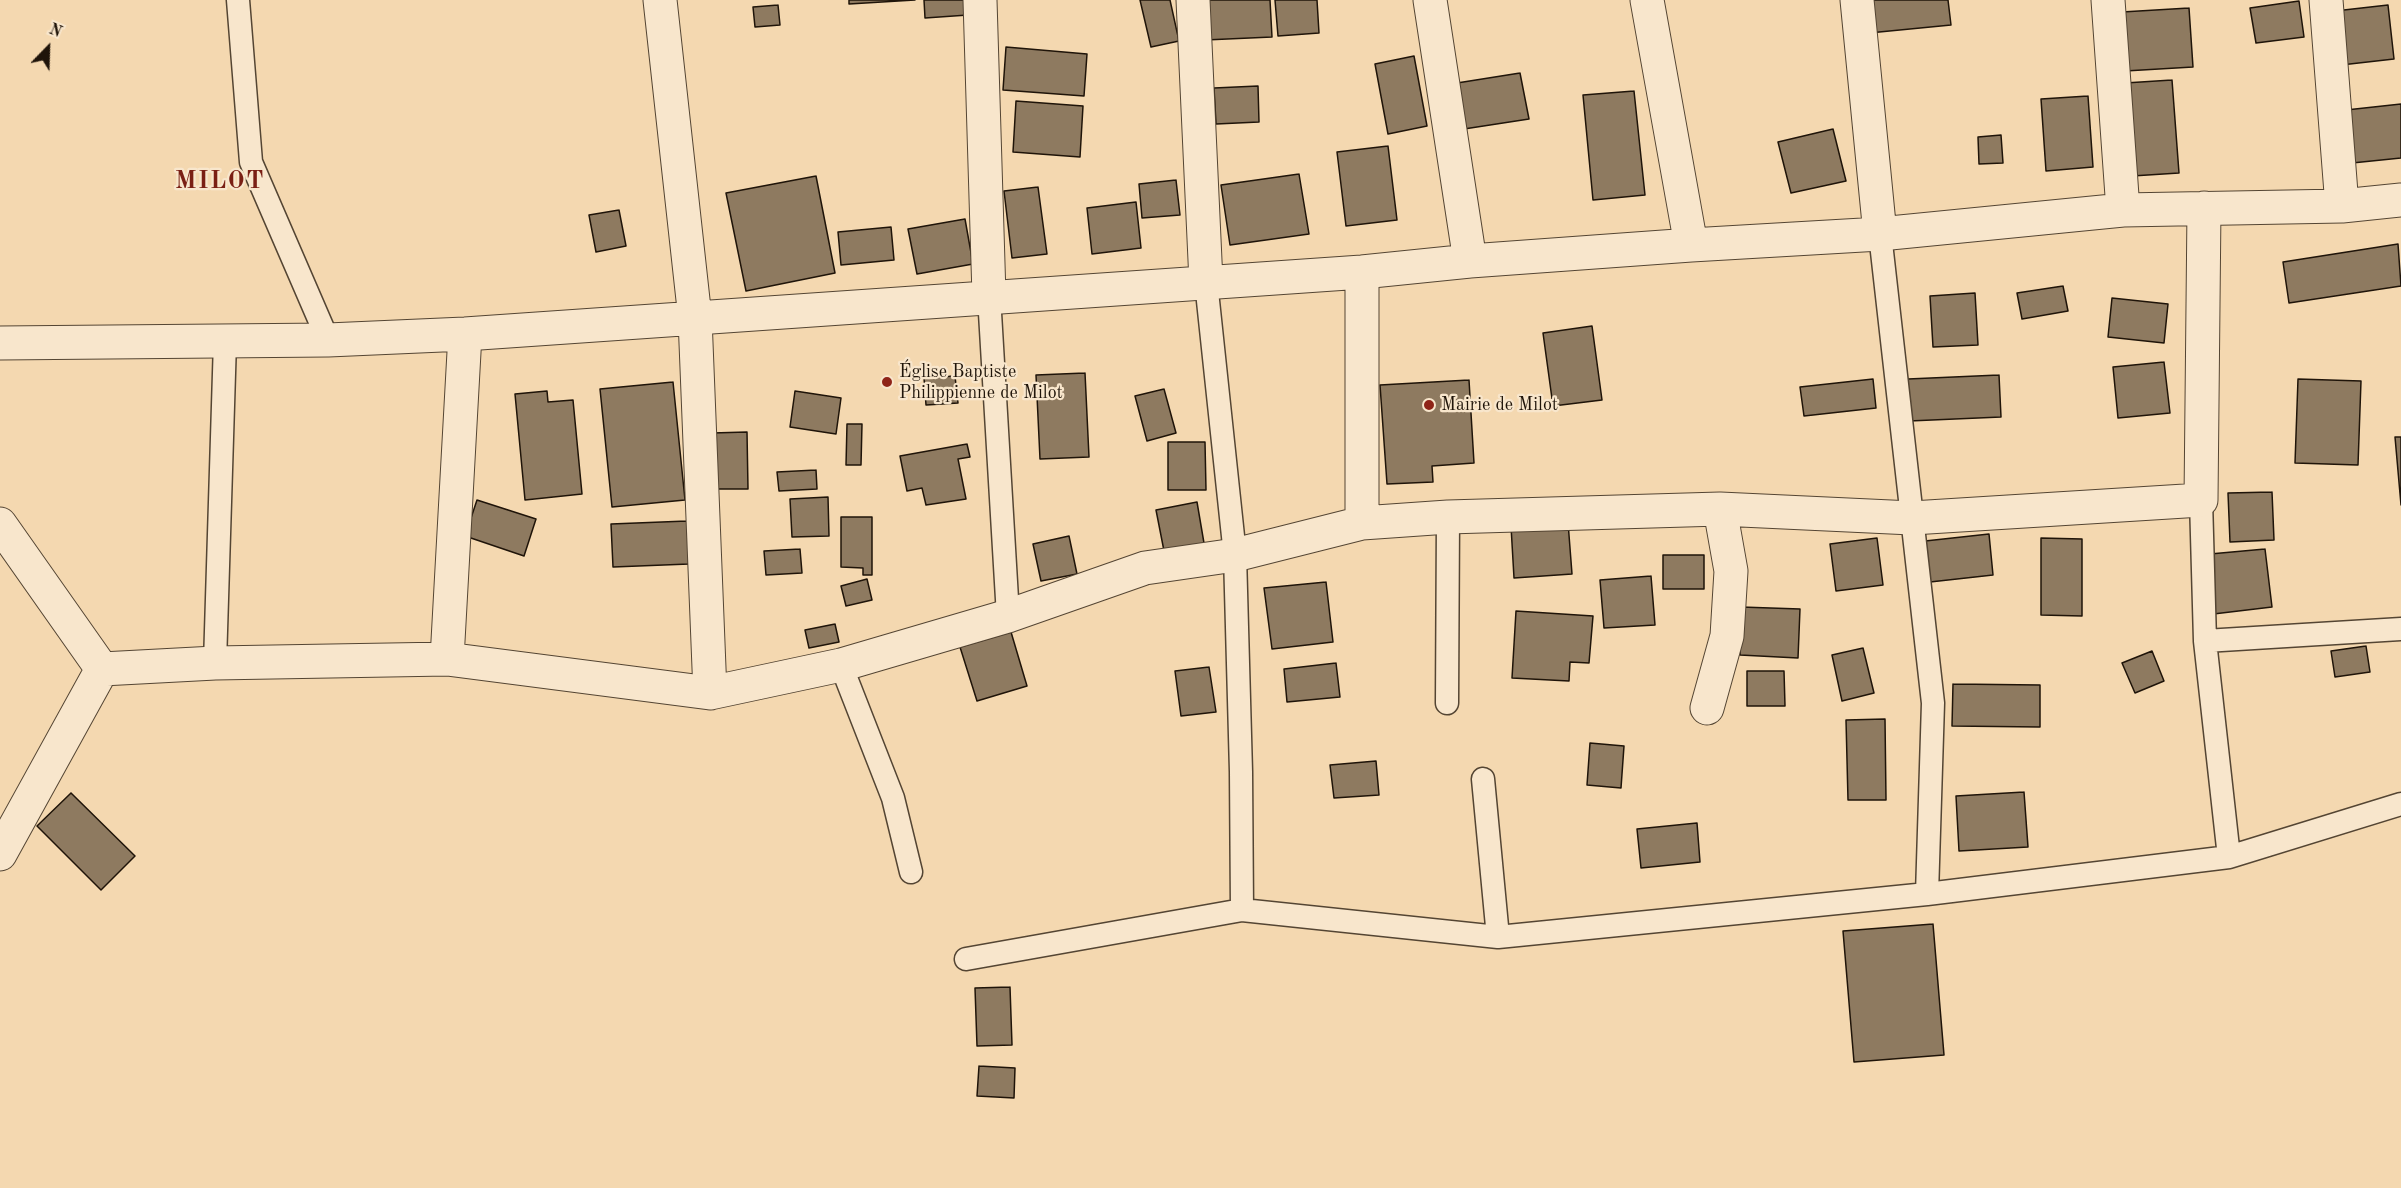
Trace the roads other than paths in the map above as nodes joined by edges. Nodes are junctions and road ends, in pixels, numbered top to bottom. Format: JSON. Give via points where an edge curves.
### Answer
{"nodes":[{"id":1,"x":238,"y":0,"type":"edge"},
{"id":2,"x":660,"y":0,"type":"edge"},
{"id":3,"x":980,"y":0,"type":"edge"},
{"id":4,"x":1193,"y":0,"type":"edge"},
{"id":5,"x":1430,"y":0,"type":"edge"},
{"id":6,"x":1647,"y":0,"type":"edge"},
{"id":7,"x":1857,"y":0,"type":"edge"},
{"id":8,"x":2108,"y":0,"type":"edge"},
{"id":9,"x":2326,"y":0,"type":"edge"},
{"id":10,"x":2401,"y":200,"type":"edge"},
{"id":11,"x":2342,"y":206,"type":"junction"},
{"id":12,"x":2204,"y":208,"type":"junction"},
{"id":13,"x":2123,"y":210,"type":"junction"},
{"id":14,"x":1880,"y":234,"type":"junction"},
{"id":15,"x":1691,"y":245,"type":"junction"},
{"id":16,"x":1470,"y":261,"type":"junction"},
{"id":17,"x":1362,"y":272,"type":"junction"},
{"id":18,"x":1206,"y":282,"type":"junction"},
{"id":19,"x":989,"y":296,"type":"junction"},
{"id":20,"x":695,"y":318,"type":"junction"},
{"id":21,"x":465,"y":334,"type":"junction"},
{"id":22,"x":328,"y":340,"type":"junction"},
{"id":23,"x":225,"y":341,"type":"junction"},
{"id":24,"x":0,"y":343,"type":"edge"},
{"id":25,"x":2201,"y":500,"type":"junction"},
{"id":26,"x":1720,"y":509,"type":"junction"},
{"id":27,"x":1448,"y":517,"type":"junction"},
{"id":28,"x":1912,"y":518,"type":"junction"},
{"id":29,"x":1362,"y":523,"type":"junction"},
{"id":30,"x":0,"y":524,"type":"edge"},
{"id":31,"x":1235,"y":555,"type":"junction"},
{"id":32,"x":1008,"y":616,"type":"junction"},
{"id":33,"x":2401,"y":629,"type":"edge"},
{"id":34,"x":2205,"y":641,"type":"junction"},
{"id":35,"x":447,"y":659,"type":"junction"},
{"id":36,"x":215,"y":663,"type":"junction"},
{"id":37,"x":841,"y":665,"type":"junction"},
{"id":38,"x":102,"y":669,"type":"junction"},
{"id":39,"x":710,"y":693,"type":"junction"},
{"id":40,"x":1447,"y":704,"type":"dead end"},
{"id":41,"x":1707,"y":708,"type":"dead end"},
{"id":42,"x":1483,"y":779,"type":"dead end"},
{"id":43,"x":2401,"y":804,"type":"edge"},
{"id":44,"x":0,"y":854,"type":"edge"},
{"id":45,"x":2229,"y":857,"type":"junction"},
{"id":46,"x":911,"y":872,"type":"dead end"},
{"id":47,"x":1927,"y":894,"type":"junction"},
{"id":48,"x":1242,"y":910,"type":"junction"},
{"id":49,"x":1498,"y":937,"type":"junction"},
{"id":50,"x":966,"y":959,"type":"dead end"}],
"edges":[{"from":1,"to":22,"type":"lane","via":[[251,162]]},
{"from":2,"to":20,"type":"street"},
{"from":3,"to":19,"type":"street"},
{"from":4,"to":18,"type":"street"},
{"from":5,"to":16,"type":"street"},
{"from":6,"to":15,"type":"street"},
{"from":7,"to":14,"type":"street"},
{"from":8,"to":13,"type":"street"},
{"from":9,"to":11,"type":"street"},
{"from":10,"to":11,"type":"street"},
{"from":11,"to":12,"type":"street"},
{"from":12,"to":13,"type":"street"},
{"from":12,"to":25,"type":"street"},
{"from":13,"to":14,"type":"street"},
{"from":14,"to":15,"type":"street"},
{"from":14,"to":28,"type":"lane"},
{"from":15,"to":16,"type":"street"},
{"from":16,"to":17,"type":"street"},
{"from":17,"to":18,"type":"street"},
{"from":17,"to":29,"type":"street"},
{"from":18,"to":19,"type":"street"},
{"from":18,"to":31,"type":"lane"},
{"from":19,"to":20,"type":"street"},
{"from":19,"to":32,"type":"lane"},
{"from":20,"to":21,"type":"street"},
{"from":20,"to":39,"type":"street"},
{"from":21,"to":22,"type":"street"},
{"from":21,"to":35,"type":"street"},
{"from":22,"to":23,"type":"street"},
{"from":23,"to":24,"type":"street"},
{"from":23,"to":36,"type":"lane"},
{"from":25,"to":28,"type":"street"},
{"from":25,"to":34,"type":"lane"},
{"from":26,"to":27,"type":"street"},
{"from":26,"to":28,"type":"street"},
{"from":26,"to":41,"type":"street","via":[[1731,571],[1727,636]]},
{"from":27,"to":29,"type":"street"},
{"from":27,"to":40,"type":"lane"},
{"from":28,"to":47,"type":"lane","via":[[1933,703]]},
{"from":29,"to":31,"type":"street"},
{"from":30,"to":38,"type":"street"},
{"from":31,"to":32,"type":"street","via":[[1145,568]]},
{"from":31,"to":48,"type":"lane"},
{"from":32,"to":37,"type":"street"},
{"from":33,"to":34,"type":"lane"},
{"from":34,"to":45,"type":"lane"},
{"from":35,"to":36,"type":"street"},
{"from":35,"to":39,"type":"street"},
{"from":36,"to":38,"type":"street"},
{"from":37,"to":39,"type":"street"},
{"from":37,"to":46,"type":"lane","via":[[893,798]]},
{"from":38,"to":44,"type":"street"},
{"from":42,"to":49,"type":"lane"},
{"from":43,"to":45,"type":"lane"},
{"from":45,"to":47,"type":"lane"},
{"from":47,"to":49,"type":"lane"},
{"from":48,"to":49,"type":"lane"},
{"from":48,"to":50,"type":"lane"}]}
